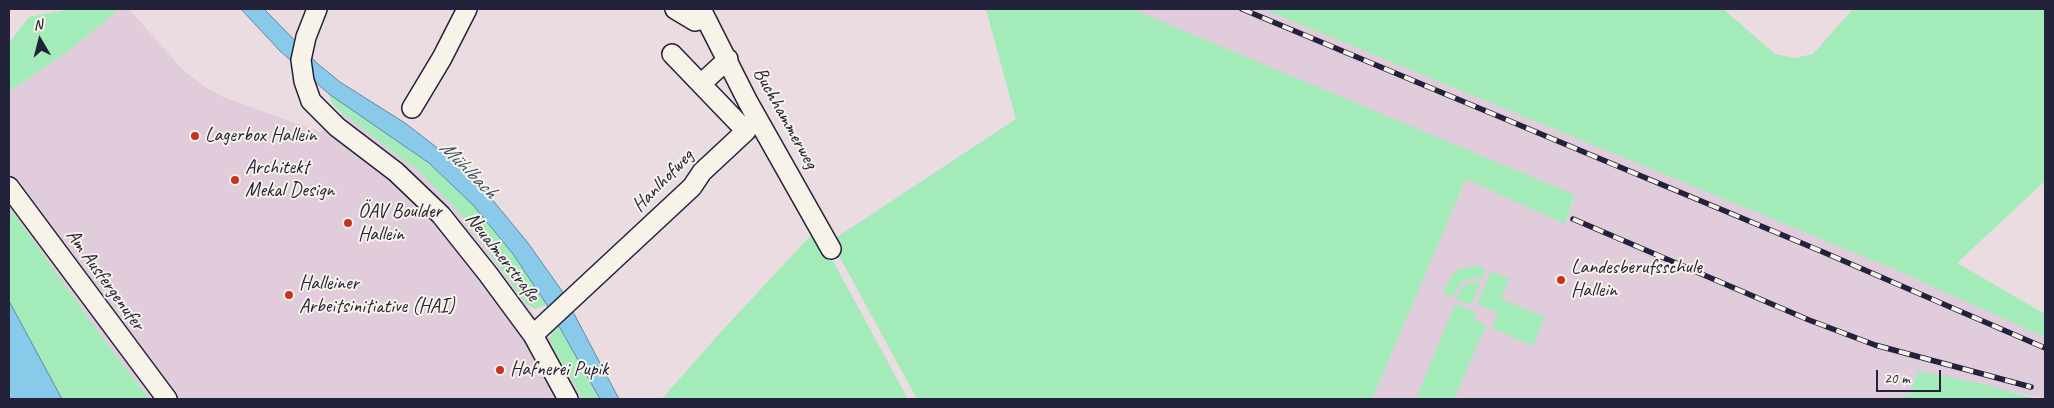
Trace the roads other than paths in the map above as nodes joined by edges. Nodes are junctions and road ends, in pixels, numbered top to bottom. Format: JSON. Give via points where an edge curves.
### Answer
{"nodes":[{"id":1,"x":467,"y":9,"type":"edge"},
{"id":2,"x":675,"y":9,"type":"edge"},
{"id":3,"x":315,"y":14,"type":"edge"},
{"id":4,"x":703,"y":14,"type":"edge"},
{"id":5,"x":672,"y":54,"type":"dead end"},
{"id":6,"x":728,"y":59,"type":"junction"},
{"id":7,"x":701,"y":84,"type":"junction"},
{"id":8,"x":412,"y":108,"type":"dead end"},
{"id":9,"x":9,"y":187,"type":"edge"},
{"id":10,"x":831,"y":249,"type":"dead end"},
{"id":11,"x":533,"y":335,"type":"junction"},
{"id":12,"x":167,"y":399,"type":"edge"},
{"id":13,"x":568,"y":399,"type":"edge"}],
"edges":[{"from":1,"to":8,"type":"street"},
{"from":2,"to":4,"type":"street","via":[[695,21]]},
{"from":3,"to":11,"type":"street","name":"Neualmerstraße","via":[[301,60],[311,101],[331,123],[396,172],[441,215]]},
{"from":4,"to":6,"type":"street","name":"Buchhammerweg"},
{"from":5,"to":7,"type":"street","name":"Hanlhofweg"},
{"from":6,"to":7,"type":"street"},
{"from":6,"to":10,"type":"street","name":"Buchhammerweg","via":[[748,102]]},
{"from":7,"to":11,"type":"street","name":"Hanlhofweg","via":[[746,131],[702,172],[692,187]]},
{"from":9,"to":12,"type":"street","name":"Am Ausfergenufer"},
{"from":11,"to":13,"type":"street","name":"Neualmerstraße"}]}
